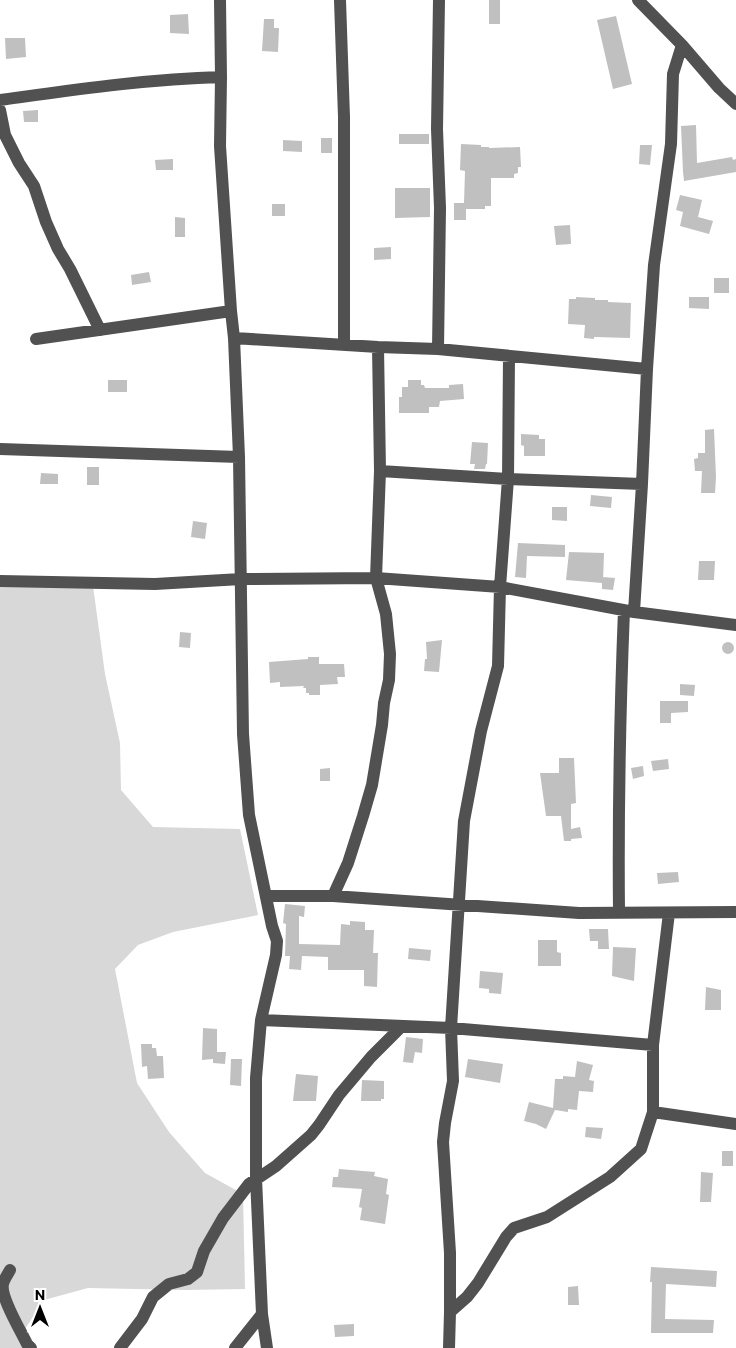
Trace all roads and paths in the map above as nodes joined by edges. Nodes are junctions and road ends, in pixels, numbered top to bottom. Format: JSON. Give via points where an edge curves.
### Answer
{"nodes":[{"id":1,"x":220,"y":0,"type":"edge"},
{"id":2,"x":340,"y":0,"type":"edge"},
{"id":3,"x":439,"y":0,"type":"edge"},
{"id":4,"x":638,"y":0,"type":"edge"},
{"id":5,"x":682,"y":45,"type":"junction"},
{"id":6,"x":221,"y":77,"type":"junction"},
{"id":7,"x":0,"y":100,"type":"edge"},
{"id":8,"x":736,"y":104,"type":"edge"},
{"id":9,"x":0,"y":110,"type":"edge"},
{"id":10,"x":231,"y":312,"type":"junction"},
{"id":11,"x":100,"y":330,"type":"junction"},
{"id":12,"x":234,"y":338,"type":"junction"},
{"id":13,"x":36,"y":339,"type":"dead end"},
{"id":14,"x":344,"y":344,"type":"junction"},
{"id":15,"x":378,"y":347,"type":"junction"},
{"id":16,"x":438,"y":350,"type":"junction"},
{"id":17,"x":509,"y":356,"type":"junction"},
{"id":18,"x":647,"y":369,"type":"junction"},
{"id":19,"x":0,"y":449,"type":"edge"},
{"id":20,"x":239,"y":457,"type":"junction"},
{"id":21,"x":380,"y":471,"type":"junction"},
{"id":22,"x":508,"y":479,"type":"junction"},
{"id":23,"x":642,"y":484,"type":"junction"},
{"id":24,"x":376,"y":578,"type":"junction"},
{"id":25,"x":241,"y":579,"type":"junction"},
{"id":26,"x":0,"y":581,"type":"edge"},
{"id":27,"x":500,"y":587,"type":"junction"},
{"id":28,"x":629,"y":611,"type":"junction"},
{"id":29,"x":736,"y":625,"type":"edge"},
{"id":30,"x":266,"y":896,"type":"junction"},
{"id":31,"x":333,"y":896,"type":"junction"},
{"id":32,"x":458,"y":905,"type":"junction"},
{"id":33,"x":619,"y":912,"type":"junction"},
{"id":34,"x":669,"y":912,"type":"junction"},
{"id":35,"x":736,"y":912,"type":"edge"},
{"id":36,"x":261,"y":1020,"type":"junction"},
{"id":37,"x":402,"y":1026,"type":"junction"},
{"id":38,"x":451,"y":1028,"type":"junction"},
{"id":39,"x":653,"y":1045,"type":"junction"},
{"id":40,"x":653,"y":1112,"type":"junction"},
{"id":41,"x":736,"y":1124,"type":"edge"},
{"id":42,"x":256,"y":1178,"type":"junction"},
{"id":43,"x":10,"y":1270,"type":"dead end"},
{"id":44,"x":450,"y":1312,"type":"junction"},
{"id":45,"x":262,"y":1314,"type":"junction"},
{"id":46,"x":31,"y":1348,"type":"edge"},
{"id":47,"x":120,"y":1348,"type":"edge"},
{"id":48,"x":235,"y":1348,"type":"edge"},
{"id":49,"x":267,"y":1348,"type":"edge"},
{"id":50,"x":449,"y":1348,"type":"edge"}],
"edges":[{"from":1,"to":6,"type":"street"},
{"from":2,"to":14,"type":"street","via":[[344,117]]},
{"from":3,"to":16,"type":"street"},
{"from":4,"to":5,"type":"street"},
{"from":5,"to":8,"type":"street"},
{"from":5,"to":18,"type":"street","via":[[673,74],[671,144],[654,265]]},
{"from":6,"to":7,"type":"street","via":[[88,88]]},
{"from":6,"to":10,"type":"street","via":[[220,146]]},
{"from":9,"to":11,"type":"street","via":[[5,135],[34,186],[58,249]]},
{"from":10,"to":11,"type":"street"},
{"from":10,"to":12,"type":"street"},
{"from":11,"to":13,"type":"street"},
{"from":12,"to":14,"type":"street"},
{"from":12,"to":20,"type":"street"},
{"from":14,"to":15,"type":"street"},
{"from":15,"to":16,"type":"street"},
{"from":15,"to":21,"type":"street"},
{"from":16,"to":17,"type":"street"},
{"from":17,"to":18,"type":"street"},
{"from":17,"to":22,"type":"street"},
{"from":18,"to":23,"type":"street"},
{"from":19,"to":20,"type":"street"},
{"from":20,"to":25,"type":"street"},
{"from":21,"to":22,"type":"street"},
{"from":21,"to":24,"type":"street"},
{"from":22,"to":23,"type":"street"},
{"from":22,"to":27,"type":"street"},
{"from":23,"to":28,"type":"street"},
{"from":24,"to":25,"type":"street"},
{"from":24,"to":27,"type":"street"},
{"from":24,"to":31,"type":"street","via":[[386,614],[389,680],[372,785],[348,863]]},
{"from":25,"to":26,"type":"street","via":[[155,584]]},
{"from":25,"to":30,"type":"street","via":[[243,734],[249,816]]},
{"from":27,"to":28,"type":"street"},
{"from":27,"to":32,"type":"street","via":[[498,666],[481,731],[464,822]]},
{"from":28,"to":29,"type":"street"},
{"from":28,"to":33,"type":"street","via":[[620,704]]},
{"from":30,"to":31,"type":"street"},
{"from":30,"to":36,"type":"street","via":[[277,941]]},
{"from":31,"to":32,"type":"street"},
{"from":32,"to":33,"type":"street"},
{"from":32,"to":38,"type":"street"},
{"from":33,"to":34,"type":"street"},
{"from":34,"to":35,"type":"street"},
{"from":34,"to":39,"type":"street"},
{"from":36,"to":37,"type":"street"},
{"from":36,"to":42,"type":"street","via":[[256,1078]]},
{"from":37,"to":38,"type":"street"},
{"from":37,"to":42,"type":"street","via":[[371,1057],[310,1135],[276,1166]]},
{"from":38,"to":39,"type":"street"},
{"from":38,"to":44,"type":"street","via":[[453,1081],[443,1142]]},
{"from":39,"to":40,"type":"street"},
{"from":40,"to":41,"type":"street"},
{"from":40,"to":44,"type":"street","via":[[641,1149],[610,1177],[547,1217],[514,1228],[478,1283]]},
{"from":42,"to":45,"type":"street"},
{"from":42,"to":47,"type":"street","via":[[223,1218],[204,1250],[197,1272],[188,1279],[169,1284],[153,1297],[142,1319]]},
{"from":43,"to":46,"type":"street","via":[[3,1290]]},
{"from":44,"to":50,"type":"street"},
{"from":45,"to":48,"type":"street"},
{"from":45,"to":49,"type":"street"}]}
